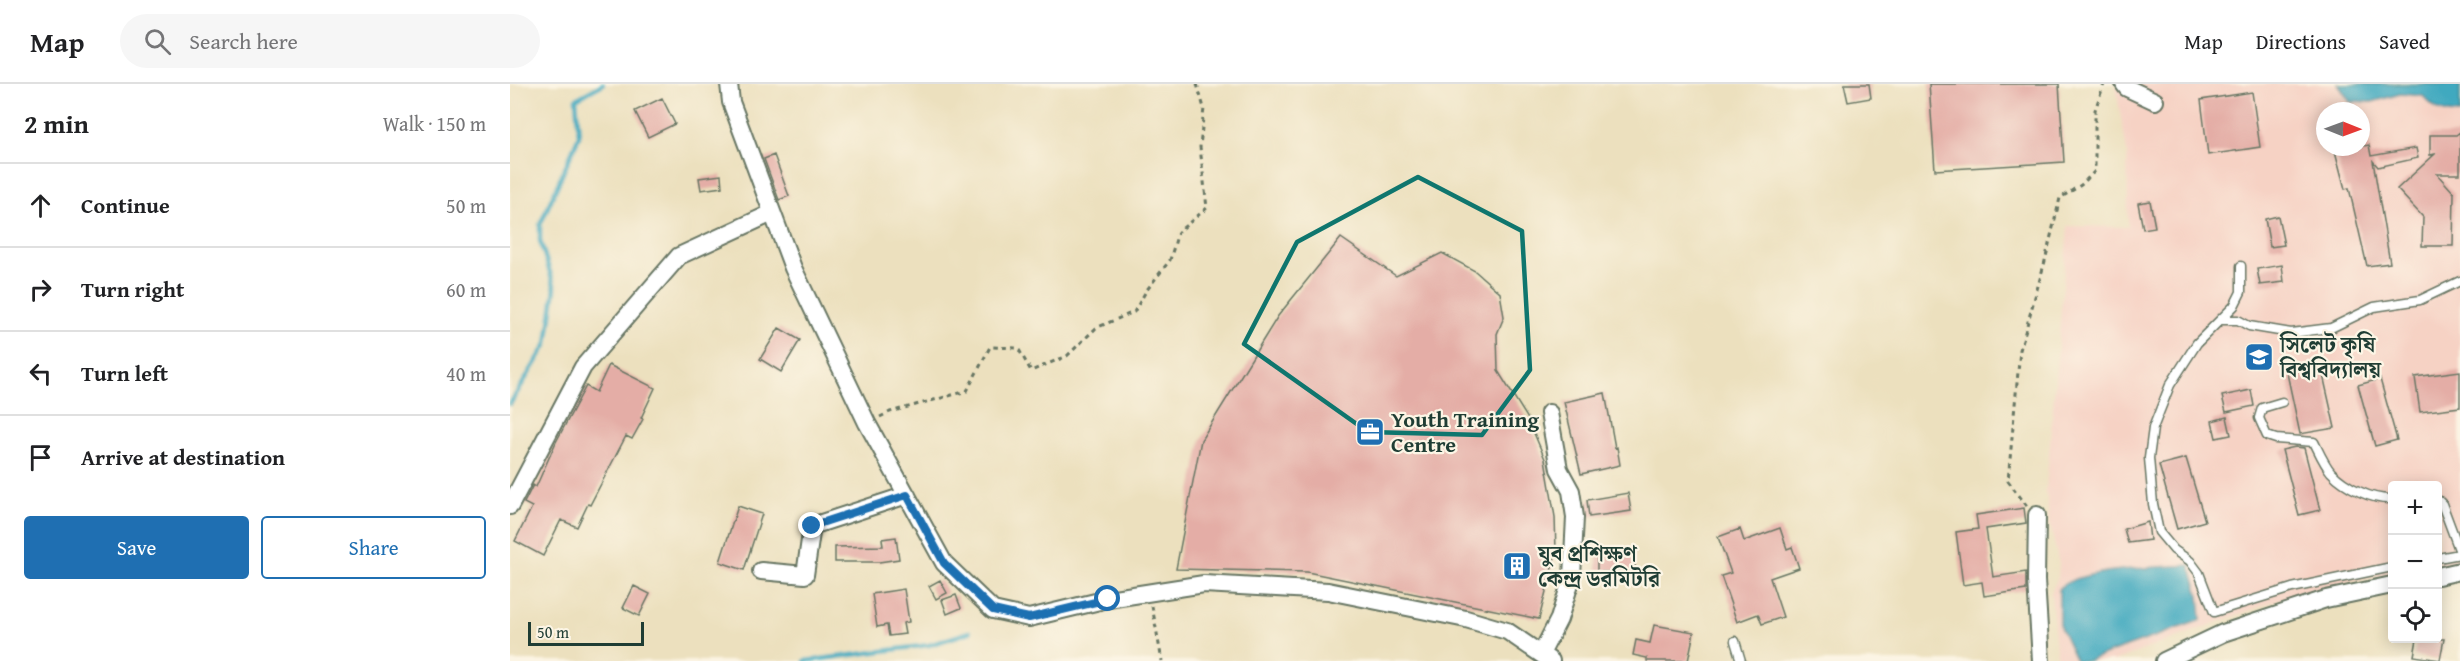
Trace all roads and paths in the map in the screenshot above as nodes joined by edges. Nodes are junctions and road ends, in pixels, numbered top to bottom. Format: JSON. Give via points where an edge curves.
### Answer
{"nodes":[{"id":1,"x":729,"y":84,"type":"edge"},
{"id":2,"x":1197,"y":84,"type":"edge"},
{"id":3,"x":2104,"y":84,"type":"edge"},
{"id":4,"x":2124,"y":84,"type":"edge"},
{"id":5,"x":2156,"y":101,"type":"dead end"},
{"id":6,"x":772,"y":213,"type":"junction"},
{"id":7,"x":2241,"y":266,"type":"dead end"},
{"id":8,"x":2460,"y":281,"type":"edge"},
{"id":9,"x":2221,"y":320,"type":"junction"},
{"id":10,"x":2282,"y":402,"type":"dead end"},
{"id":11,"x":1550,"y":413,"type":"dead end"},
{"id":12,"x":867,"y":423,"type":"junction"},
{"id":13,"x":907,"y":495,"type":"junction"},
{"id":14,"x":2388,"y":498,"type":"edge"},
{"id":15,"x":2442,"y":504,"type":"edge"},
{"id":16,"x":510,"y":507,"type":"edge"},
{"id":17,"x":2037,"y":515,"type":"joint"},
{"id":18,"x":2460,"y":553,"type":"edge"},
{"id":19,"x":2442,"y":557,"type":"edge"},
{"id":20,"x":2388,"y":568,"type":"edge"},
{"id":21,"x":761,"y":571,"type":"dead end"},
{"id":22,"x":2460,"y":571,"type":"edge"},
{"id":23,"x":2442,"y":575,"type":"edge"},
{"id":24,"x":2388,"y":586,"type":"edge"},
{"id":25,"x":1149,"y":592,"type":"junction"},
{"id":26,"x":1735,"y":641,"type":"dead end"},
{"id":27,"x":1546,"y":658,"type":"edge"},
{"id":28,"x":1162,"y":661,"type":"edge"},
{"id":29,"x":1741,"y":661,"type":"edge"},
{"id":30,"x":2042,"y":661,"type":"edge"},
{"id":31,"x":2164,"y":661,"type":"edge"}],
"edges":[{"from":1,"to":6,"type":"street","via":[[731,102]]},
{"from":2,"to":12,"type":"path","via":[[1204,108],[1200,147],[1208,208],[1178,232],[1170,260],[1134,312],[1096,328],[1067,356],[1031,371],[1018,348],[990,347],[967,391],[890,412]]},
{"from":3,"to":17,"type":"path","via":[[2095,110],[2095,171],[2060,198],[2020,350],[2008,481]]},
{"from":4,"to":5,"type":"street"},
{"from":6,"to":12,"type":"street","via":[[793,268]]},
{"from":6,"to":16,"type":"street","via":[[679,256],[583,367]]},
{"from":7,"to":9,"type":"lane","via":[[2241,292]]},
{"from":8,"to":9,"type":"lane","via":[[2420,300],[2374,307],[2331,328],[2291,333],[2249,326],[2238,320]]},
{"from":9,"to":20,"type":"lane","via":[[2196,343],[2170,385],[2153,428],[2149,458],[2159,532],[2199,573],[2214,612],[2292,588]]},
{"from":10,"to":14,"type":"lane","via":[[2262,408],[2259,418],[2267,436],[2314,442],[2331,472],[2344,482],[2366,494]]},
{"from":11,"to":27,"type":"street","via":[[1559,469],[1571,490],[1575,517],[1572,577]]},
{"from":12,"to":13,"type":"street"},
{"from":13,"to":21,"type":"street","via":[[812,526],[805,575]]},
{"from":13,"to":25,"type":"street","via":[[944,563],[993,610],[1029,618]]},
{"from":15,"to":18,"type":"lane"},
{"from":17,"to":30,"type":"street","via":[[2036,580]]},
{"from":18,"to":19,"type":"lane"},
{"from":22,"to":23,"type":"street"},
{"from":24,"to":31,"type":"street","via":[[2285,612],[2223,633]]},
{"from":25,"to":27,"type":"street","via":[[1204,584],[1328,591],[1506,631]]},
{"from":25,"to":28,"type":"path"},
{"from":26,"to":29,"type":"lane"}]}
